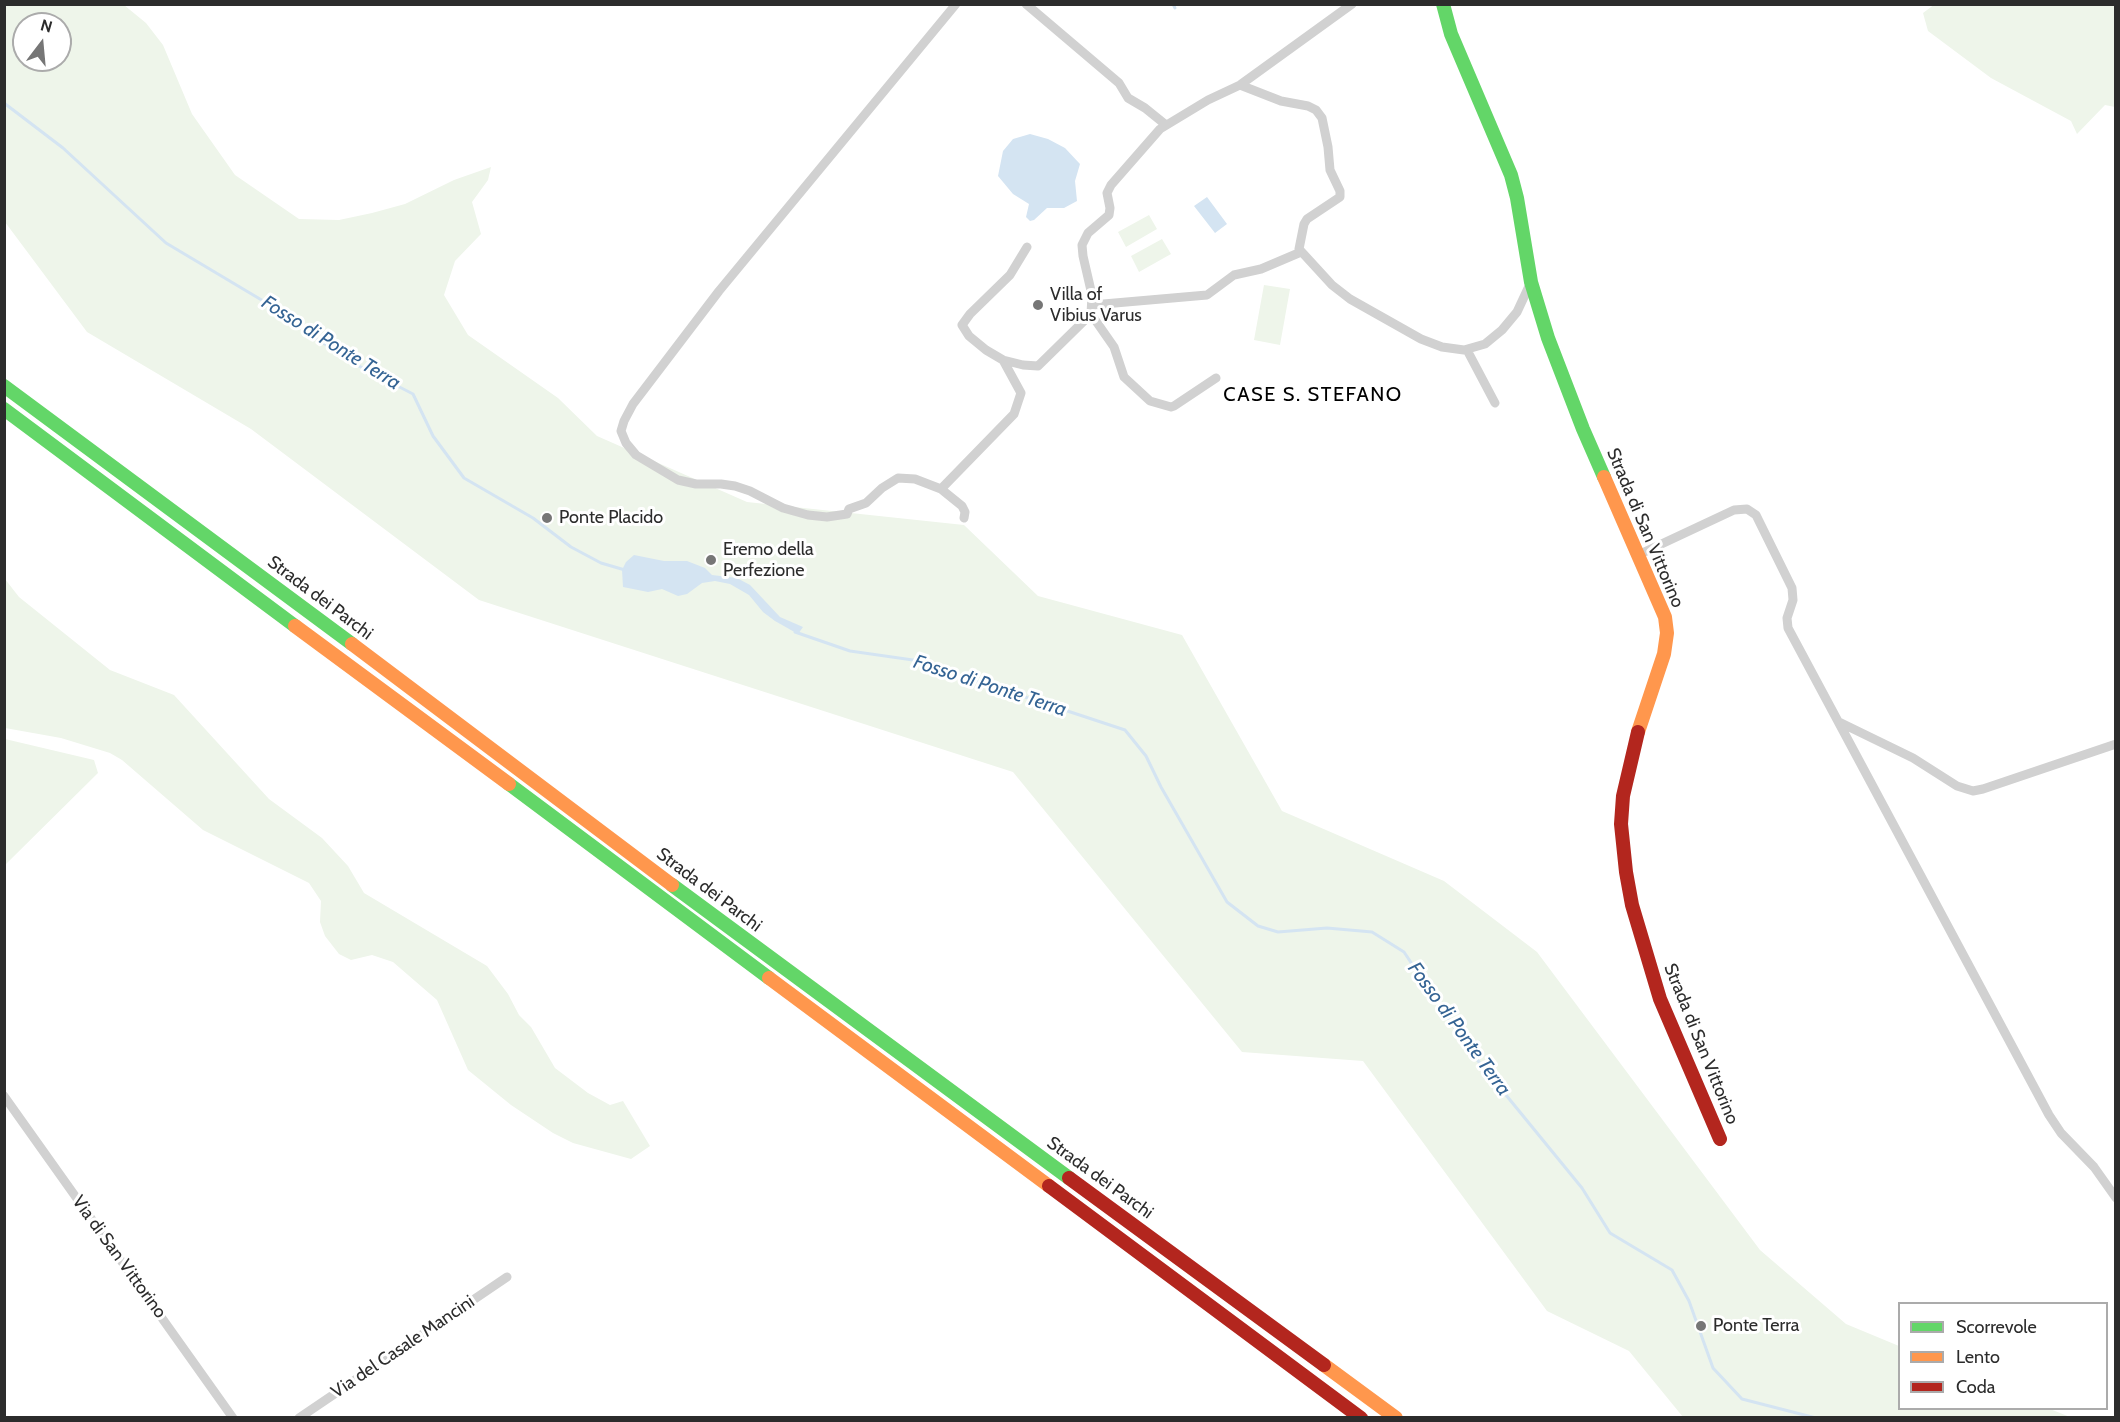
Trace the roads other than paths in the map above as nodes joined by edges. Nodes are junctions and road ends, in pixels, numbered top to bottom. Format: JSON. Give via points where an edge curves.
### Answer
{"nodes":[{"id":1,"x":956,"y":4,"type":"edge"},
{"id":2,"x":1026,"y":4,"type":"edge"},
{"id":3,"x":1352,"y":4,"type":"edge"},
{"id":4,"x":1443,"y":4,"type":"edge"},
{"id":5,"x":1240,"y":85,"type":"junction"},
{"id":6,"x":1166,"y":125,"type":"junction"},
{"id":7,"x":1027,"y":247,"type":"dead end"},
{"id":8,"x":1301,"y":252,"type":"junction"},
{"id":9,"x":1531,"y":282,"type":"junction"},
{"id":10,"x":1092,"y":310,"type":"junction"},
{"id":11,"x":1467,"y":350,"type":"junction"},
{"id":12,"x":1003,"y":360,"type":"junction"},
{"id":13,"x":1216,"y":378,"type":"dead end"},
{"id":14,"x":4,"y":386,"type":"edge"},
{"id":15,"x":1495,"y":403,"type":"dead end"},
{"id":16,"x":4,"y":410,"type":"edge"},
{"id":17,"x":941,"y":489,"type":"junction"},
{"id":18,"x":964,"y":518,"type":"dead end"},
{"id":19,"x":1638,"y":555,"type":"junction"},
{"id":20,"x":1839,"y":722,"type":"junction"},
{"id":21,"x":2115,"y":744,"type":"edge"},
{"id":22,"x":4,"y":1096,"type":"edge"},
{"id":23,"x":1720,"y":1140,"type":"dead end"},
{"id":24,"x":2115,"y":1198,"type":"edge"},
{"id":25,"x":507,"y":1277,"type":"dead end"},
{"id":26,"x":233,"y":1418,"type":"edge"},
{"id":27,"x":299,"y":1418,"type":"edge"},
{"id":28,"x":1361,"y":1418,"type":"edge"},
{"id":29,"x":1396,"y":1418,"type":"edge"}],
"edges":[{"from":1,"to":17,"type":"street","via":[[719,291],[633,404],[621,431],[636,455],[678,480],[735,486],[808,515],[847,514],[898,478],[912,478]]},
{"from":2,"to":6,"type":"street","via":[[1119,83],[1128,98]]},
{"from":3,"to":5,"type":"street"},
{"from":4,"to":9,"type":"main road","name":"Strada di San Vittorino","via":[[1453,40],[1512,180]]},
{"from":5,"to":6,"type":"street"},
{"from":5,"to":8,"type":"street","via":[[1281,101],[1308,106],[1319,113],[1324,123],[1329,170],[1340,197],[1307,219],[1299,244]]},
{"from":6,"to":10,"type":"street","via":[[1111,185],[1107,193],[1109,215],[1088,232],[1083,242]]},
{"from":7,"to":12,"type":"street","via":[[1010,275],[962,325],[969,336]]},
{"from":8,"to":10,"type":"street","via":[[1261,269],[1234,275],[1207,295]]},
{"from":8,"to":11,"type":"street","via":[[1353,301],[1421,339],[1447,349]]},
{"from":9,"to":11,"type":"street","via":[[1502,330],[1485,344]]},
{"from":9,"to":19,"type":"main road","name":"Strada di San Vittorino","via":[[1572,401]]},
{"from":10,"to":12,"type":"street","via":[[1038,366]]},
{"from":10,"to":13,"type":"street","via":[[1113,347],[1124,377],[1150,401],[1174,406]]},
{"from":11,"to":15,"type":"street"},
{"from":12,"to":17,"type":"street","via":[[1021,393],[1014,414]]},
{"from":14,"to":29,"type":"main road","name":"Strada dei Parchi","via":[[754,946]]},
{"from":16,"to":28,"type":"main road","name":"Strada dei Parchi"},
{"from":17,"to":18,"type":"street","via":[[962,506]]},
{"from":19,"to":20,"type":"street","via":[[1734,510],[1754,512],[1792,588],[1788,628]]},
{"from":19,"to":23,"type":"main road","name":"Strada di San Vittorino","via":[[1663,609],[1667,633],[1623,791],[1621,824],[1627,881],[1660,999]]},
{"from":20,"to":21,"type":"street","via":[[1972,791]]},
{"from":20,"to":24,"type":"street","via":[[2049,1115]]},
{"from":22,"to":26,"type":"street","name":"Via di San Vittorino"},
{"from":25,"to":27,"type":"street","name":"Via del Casale Mancini"}]}
